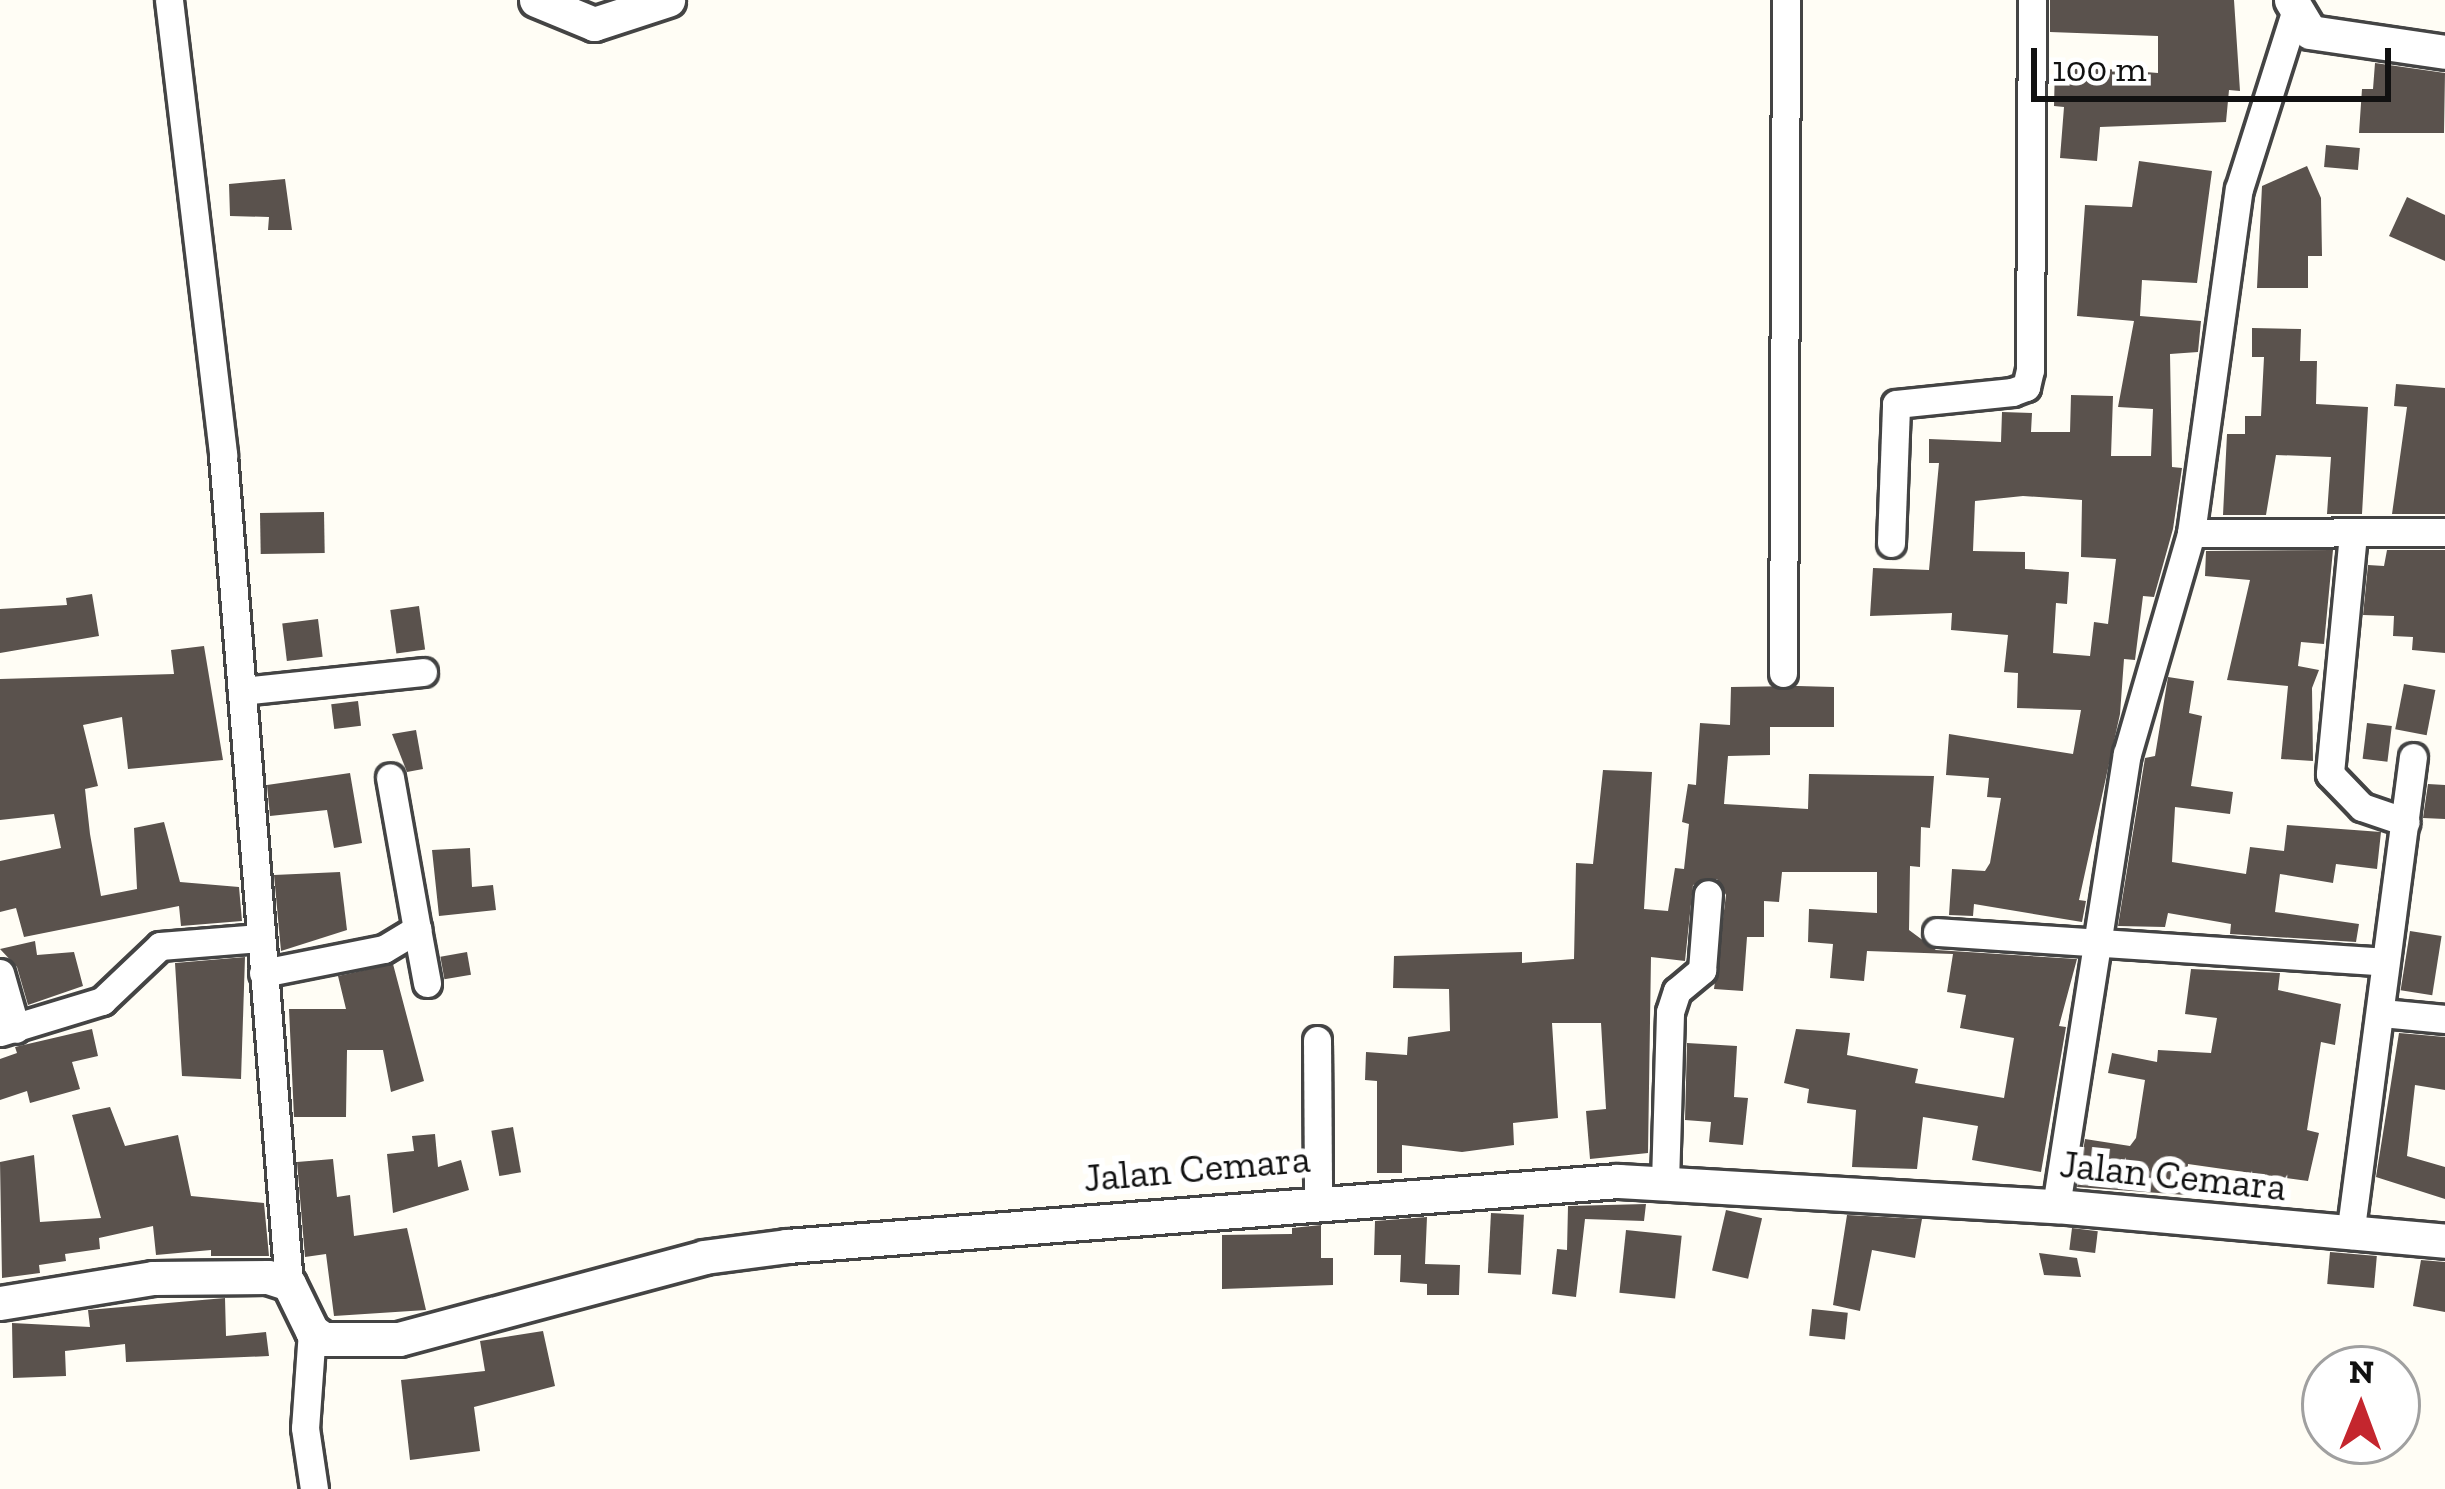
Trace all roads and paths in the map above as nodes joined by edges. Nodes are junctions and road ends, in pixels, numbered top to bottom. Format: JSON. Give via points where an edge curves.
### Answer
{"nodes":[{"id":1,"x":169,"y":0,"type":"edge"},
{"id":2,"x":536,"y":0,"type":"edge"},
{"id":3,"x":668,"y":0,"type":"edge"},
{"id":4,"x":1786,"y":0,"type":"edge"},
{"id":5,"x":2032,"y":0,"type":"edge"},
{"id":6,"x":2292,"y":8,"type":"edge"},
{"id":7,"x":2445,"y":52,"type":"edge"},
{"id":8,"x":2445,"y":532,"type":"edge"},
{"id":9,"x":2191,"y":533,"type":"junction"},
{"id":10,"x":2353,"y":534,"type":"junction"},
{"id":11,"x":1891,"y":544,"type":"dead end"},
{"id":12,"x":423,"y":672,"type":"dead end"},
{"id":13,"x":1783,"y":673,"type":"dead end"},
{"id":14,"x":242,"y":691,"type":"junction"},
{"id":15,"x":2413,"y":757,"type":"dead end"},
{"id":16,"x":390,"y":777,"type":"dead end"},
{"id":17,"x":2406,"y":822,"type":"junction"},
{"id":18,"x":1708,"y":894,"type":"dead end"},
{"id":19,"x":417,"y":929,"type":"junction"},
{"id":20,"x":1937,"y":932,"type":"dead end"},
{"id":21,"x":260,"y":938,"type":"junction"},
{"id":22,"x":2093,"y":947,"type":"junction"},
{"id":23,"x":2385,"y":962,"type":"junction"},
{"id":24,"x":0,"y":973,"type":"edge"},
{"id":25,"x":263,"y":973,"type":"junction"},
{"id":26,"x":427,"y":983,"type":"dead end"},
{"id":27,"x":2382,"y":1013,"type":"junction"},
{"id":28,"x":2445,"y":1019,"type":"edge"},
{"id":29,"x":8,"y":1030,"type":"edge"},
{"id":30,"x":1317,"y":1040,"type":"dead end"},
{"id":31,"x":1665,"y":1182,"type":"junction"},
{"id":32,"x":1318,"y":1201,"type":"junction"},
{"id":33,"x":2056,"y":1206,"type":"junction"},
{"id":34,"x":2350,"y":1234,"type":"junction"},
{"id":35,"x":2445,"y":1241,"type":"edge"},
{"id":36,"x":289,"y":1284,"type":"junction"},
{"id":37,"x":0,"y":1303,"type":"edge"},
{"id":38,"x":312,"y":1331,"type":"junction"},
{"id":39,"x":314,"y":1489,"type":"edge"}],
"edges":[{"from":1,"to":14,"type":"street"},
{"from":2,"to":3,"type":"street","via":[[594,24]]},
{"from":4,"to":13,"type":"street"},
{"from":5,"to":11,"type":"street","via":[[2026,386],[1896,404]]},
{"from":6,"to":7,"type":"street","via":[[2310,32],[2342,42]]},
{"from":6,"to":9,"type":"street","via":[[2239,189]]},
{"from":8,"to":10,"type":"street"},
{"from":9,"to":10,"type":"street"},
{"from":9,"to":22,"type":"street","via":[[2128,754]]},
{"from":10,"to":17,"type":"street","via":[[2330,774],[2362,807]]},
{"from":12,"to":14,"type":"street"},
{"from":14,"to":21,"type":"street"},
{"from":15,"to":17,"type":"street"},
{"from":16,"to":19,"type":"street"},
{"from":17,"to":23,"type":"street"},
{"from":18,"to":31,"type":"street","via":[[1702,970],[1677,991],[1670,1012]]},
{"from":19,"to":25,"type":"street","via":[[384,949]]},
{"from":19,"to":26,"type":"street"},
{"from":20,"to":22,"type":"street"},
{"from":21,"to":25,"type":"street"},
{"from":21,"to":29,"type":"street","via":[[160,946],[102,1001]]},
{"from":22,"to":23,"type":"street"},
{"from":22,"to":33,"type":"street"},
{"from":23,"to":27,"type":"street"},
{"from":24,"to":29,"type":"street"},
{"from":25,"to":36,"type":"street"},
{"from":27,"to":28,"type":"street"},
{"from":27,"to":34,"type":"street"},
{"from":30,"to":32,"type":"street"},
{"from":31,"to":32,"type":"street","name":"Jalan Cemara"},
{"from":31,"to":33,"type":"street","name":"Jalan Cemara"},
{"from":32,"to":38,"type":"street","name":"Jalan Cemara","via":[[766,1249],[666,1266],[399,1339],[324,1339]]},
{"from":33,"to":34,"type":"street","name":"Jalan Cemara"},
{"from":34,"to":35,"type":"street","name":"Jalan Cemara"},
{"from":36,"to":37,"type":"street","via":[[230,1274],[153,1278]]},
{"from":36,"to":38,"type":"street"},
{"from":38,"to":39,"type":"street","via":[[305,1428]]}]}
